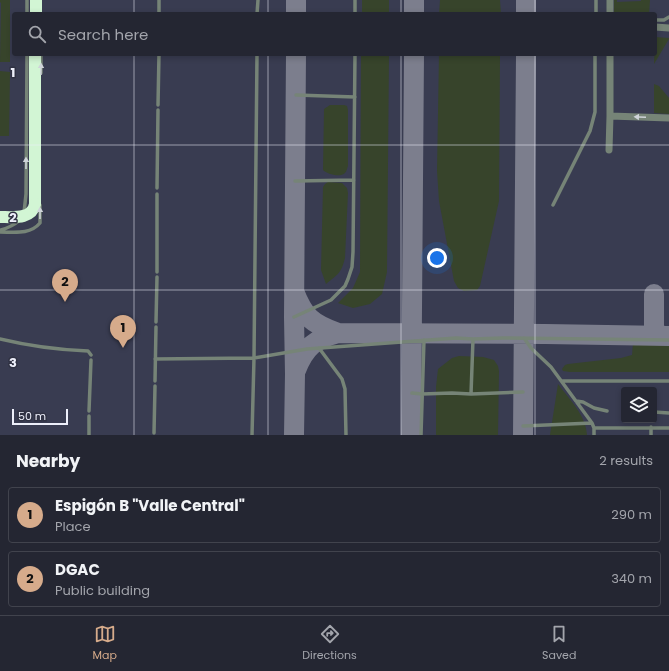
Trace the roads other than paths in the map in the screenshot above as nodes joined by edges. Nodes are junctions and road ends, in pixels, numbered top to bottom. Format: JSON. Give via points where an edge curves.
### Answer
{"nodes":[{"id":1,"x":27,"y":0,"type":"edge"},
{"id":2,"x":36,"y":0,"type":"edge"},
{"id":3,"x":159,"y":0,"type":"edge"},
{"id":4,"x":258,"y":0,"type":"edge"},
{"id":5,"x":355,"y":0,"type":"edge"},
{"id":6,"x":596,"y":0,"type":"edge"},
{"id":7,"x":610,"y":0,"type":"edge"},
{"id":8,"x":27,"y":12,"type":"edge"},
{"id":9,"x":36,"y":12,"type":"edge"},
{"id":10,"x":159,"y":12,"type":"edge"},
{"id":11,"x":257,"y":12,"type":"edge"},
{"id":12,"x":356,"y":12,"type":"edge"},
{"id":13,"x":596,"y":12,"type":"edge"},
{"id":14,"x":610,"y":12,"type":"edge"},
{"id":15,"x":669,"y":17,"type":"edge"},
{"id":16,"x":657,"y":20,"type":"edge"},
{"id":17,"x":657,"y":28,"type":"edge"},
{"id":18,"x":669,"y":28,"type":"edge"},
{"id":19,"x":27,"y":56,"type":"edge"},
{"id":20,"x":35,"y":56,"type":"edge"},
{"id":21,"x":41,"y":56,"type":"edge"},
{"id":22,"x":159,"y":56,"type":"edge"},
{"id":23,"x":257,"y":56,"type":"edge"},
{"id":24,"x":355,"y":56,"type":"edge"},
{"id":25,"x":595,"y":56,"type":"edge"},
{"id":26,"x":610,"y":56,"type":"edge"},
{"id":27,"x":41,"y":74,"type":"dead end"},
{"id":28,"x":296,"y":95,"type":"dead end"},
{"id":29,"x":355,"y":97,"type":"junction"},
{"id":30,"x":158,"y":105,"type":"dead end"},
{"id":31,"x":158,"y":110,"type":"dead end"},
{"id":32,"x":610,"y":116,"type":"junction"},
{"id":33,"x":669,"y":118,"type":"edge"},
{"id":34,"x":609,"y":150,"type":"dead end"},
{"id":35,"x":354,"y":180,"type":"junction"},
{"id":36,"x":295,"y":181,"type":"dead end"},
{"id":37,"x":157,"y":188,"type":"dead end"},
{"id":38,"x":157,"y":194,"type":"dead end"},
{"id":39,"x":40,"y":202,"type":"dead end"},
{"id":40,"x":554,"y":205,"type":"dead end"},
{"id":41,"x":0,"y":217,"type":"edge"},
{"id":42,"x":0,"y":231,"type":"edge"},
{"id":43,"x":157,"y":272,"type":"dead end"},
{"id":44,"x":157,"y":277,"type":"dead end"},
{"id":45,"x":294,"y":317,"type":"dead end"},
{"id":46,"x":156,"y":322,"type":"dead end"},
{"id":47,"x":156,"y":327,"type":"dead end"},
{"id":48,"x":524,"y":338,"type":"junction"},
{"id":49,"x":0,"y":339,"type":"edge"},
{"id":50,"x":473,"y":339,"type":"junction"},
{"id":51,"x":424,"y":340,"type":"junction"},
{"id":52,"x":669,"y":340,"type":"edge"},
{"id":53,"x":319,"y":348,"type":"junction"},
{"id":54,"x":91,"y":355,"type":"dead end"},
{"id":55,"x":254,"y":358,"type":"junction"},
{"id":56,"x":156,"y":359,"type":"junction"},
{"id":57,"x":91,"y":360,"type":"dead end"},
{"id":58,"x":155,"y":381,"type":"dead end"},
{"id":59,"x":562,"y":381,"type":"junction"},
{"id":60,"x":669,"y":381,"type":"edge"},
{"id":61,"x":155,"y":386,"type":"dead end"},
{"id":62,"x":523,"y":392,"type":"dead end"},
{"id":63,"x":412,"y":393,"type":"dead end"},
{"id":64,"x":422,"y":394,"type":"junction"},
{"id":65,"x":471,"y":394,"type":"junction"},
{"id":66,"x":576,"y":401,"type":"junction"},
{"id":67,"x":89,"y":411,"type":"dead end"},
{"id":68,"x":606,"y":411,"type":"dead end"},
{"id":69,"x":657,"y":412,"type":"edge"},
{"id":70,"x":669,"y":413,"type":"edge"},
{"id":71,"x":89,"y":416,"type":"dead end"},
{"id":72,"x":592,"y":423,"type":"junction"},
{"id":73,"x":523,"y":426,"type":"dead end"},
{"id":74,"x":651,"y":427,"type":"junction"},
{"id":75,"x":594,"y":428,"type":"junction"},
{"id":76,"x":669,"y":428,"type":"edge"},
{"id":77,"x":154,"y":433,"type":"dead end"},
{"id":78,"x":89,"y":435,"type":"edge"},
{"id":79,"x":252,"y":435,"type":"edge"},
{"id":80,"x":346,"y":435,"type":"edge"},
{"id":81,"x":421,"y":435,"type":"edge"},
{"id":82,"x":594,"y":435,"type":"edge"},
{"id":83,"x":651,"y":435,"type":"edge"}],
"edges":[{"from":1,"to":8,"type":"lane"},
{"from":2,"to":9,"type":"highway"},
{"from":3,"to":10,"type":"lane"},
{"from":4,"to":11,"type":"lane"},
{"from":5,"to":12,"type":"lane"},
{"from":6,"to":13,"type":"lane"},
{"from":7,"to":14,"type":"street"},
{"from":15,"to":16,"type":"lane"},
{"from":17,"to":18,"type":"street"},
{"from":42,"to":19,"type":"lane","one_way":true,"via":[[16,224],[22,218],[25,209]]},
{"from":20,"to":41,"type":"highway","bridge":true,"via":[[34,208],[25,216]]},
{"from":27,"to":21,"type":"lane","one_way":true},
{"from":22,"to":30,"type":"lane"},
{"from":23,"to":55,"type":"lane"},
{"from":24,"to":29,"type":"lane"},
{"from":25,"to":40,"type":"lane","via":[[595,112],[590,131]]},
{"from":26,"to":32,"type":"street"},
{"from":28,"to":29,"type":"lane"},
{"from":29,"to":35,"type":"lane"},
{"from":31,"to":37,"type":"lane"},
{"from":33,"to":32,"type":"street","one_way":true},
{"from":32,"to":34,"type":"street"},
{"from":35,"to":36,"type":"lane"},
{"from":35,"to":45,"type":"lane","via":[[352,267],[345,286],[331,300]]},
{"from":38,"to":43,"type":"lane"},
{"from":42,"to":39,"type":"lane","one_way":true,"via":[[29,231],[36,228],[40,223]]},
{"from":44,"to":46,"type":"lane"},
{"from":47,"to":56,"type":"lane"},
{"from":48,"to":50,"type":"lane"},
{"from":48,"to":52,"type":"lane"},
{"from":48,"to":59,"type":"lane"},
{"from":49,"to":54,"type":"lane","via":[[88,351]]},
{"from":50,"to":51,"type":"lane"},
{"from":50,"to":65,"type":"lane"},
{"from":51,"to":53,"type":"lane"},
{"from":51,"to":64,"type":"lane"},
{"from":53,"to":55,"type":"lane"},
{"from":53,"to":80,"type":"lane","via":[[342,379],[345,389]]},
{"from":55,"to":56,"type":"lane"},
{"from":55,"to":79,"type":"lane"},
{"from":56,"to":58,"type":"lane"},
{"from":57,"to":67,"type":"lane"},
{"from":59,"to":60,"type":"lane"},
{"from":59,"to":66,"type":"lane"},
{"from":61,"to":77,"type":"lane"},
{"from":62,"to":65,"type":"lane"},
{"from":63,"to":64,"type":"lane"},
{"from":64,"to":65,"type":"lane"},
{"from":64,"to":81,"type":"lane"},
{"from":66,"to":68,"type":"lane"},
{"from":66,"to":72,"type":"lane"},
{"from":69,"to":70,"type":"lane"},
{"from":71,"to":78,"type":"lane"},
{"from":72,"to":73,"type":"lane"},
{"from":72,"to":75,"type":"lane"},
{"from":74,"to":75,"type":"lane"},
{"from":74,"to":76,"type":"lane"},
{"from":74,"to":83,"type":"lane"},
{"from":75,"to":82,"type":"lane"}]}
